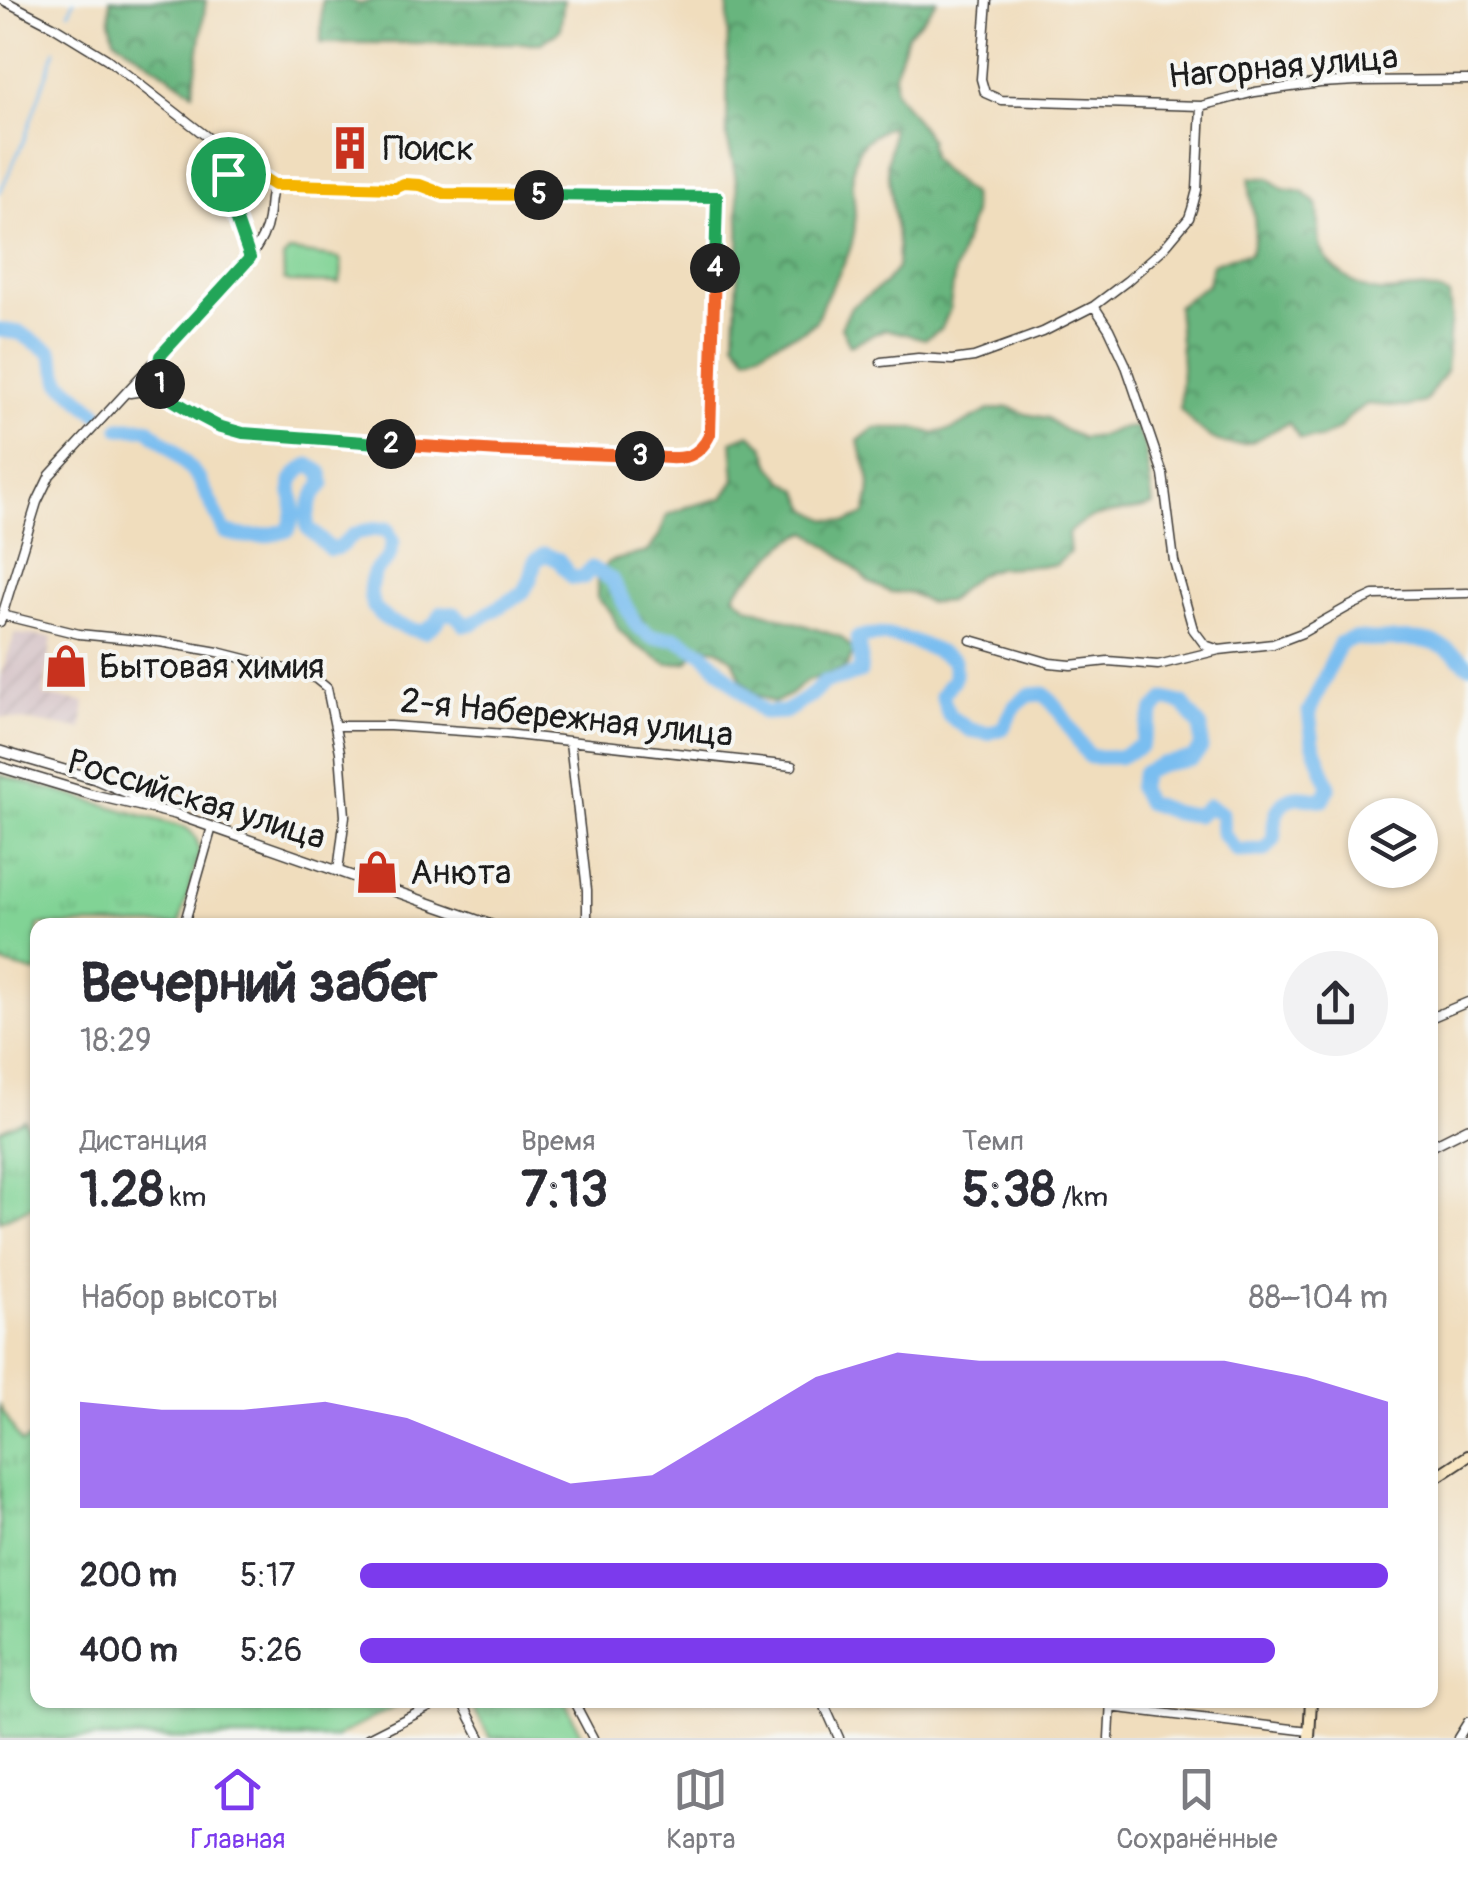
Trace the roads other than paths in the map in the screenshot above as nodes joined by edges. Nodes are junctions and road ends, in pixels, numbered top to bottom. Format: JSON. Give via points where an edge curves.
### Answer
{"nodes":[{"id":1,"x":3,"y":0,"type":"edge"},
{"id":2,"x":987,"y":0,"type":"edge"},
{"id":3,"x":1468,"y":80,"type":"edge"},
{"id":4,"x":1201,"y":106,"type":"junction"},
{"id":5,"x":225,"y":149,"type":"junction"},
{"id":6,"x":274,"y":185,"type":"junction"},
{"id":7,"x":250,"y":258,"type":"junction"},
{"id":8,"x":1094,"y":306,"type":"junction"},
{"id":9,"x":160,"y":356,"type":"junction"},
{"id":10,"x":881,"y":362,"type":"dead end"},
{"id":11,"x":126,"y":395,"type":"junction"},
{"id":12,"x":166,"y":396,"type":"junction"},
{"id":13,"x":1468,"y":593,"type":"edge"},
{"id":14,"x":1,"y":619,"type":"edge"},
{"id":15,"x":972,"y":640,"type":"dead end"},
{"id":16,"x":1219,"y":650,"type":"junction"},
{"id":17,"x":336,"y":726,"type":"junction"},
{"id":18,"x":570,"y":742,"type":"junction"},
{"id":19,"x":0,"y":751,"type":"edge"},
{"id":20,"x":792,"y":766,"type":"dead end"},
{"id":21,"x":0,"y":768,"type":"edge"},
{"id":22,"x":175,"y":814,"type":"junction"},
{"id":23,"x":212,"y":827,"type":"junction"},
{"id":24,"x":338,"y":871,"type":"junction"},
{"id":25,"x":186,"y":918,"type":"edge"},
{"id":26,"x":471,"y":918,"type":"edge"},
{"id":27,"x":587,"y":918,"type":"edge"},
{"id":28,"x":1468,"y":1002,"type":"edge"},
{"id":29,"x":1438,"y":1015,"type":"edge"},
{"id":30,"x":1468,"y":1128,"type":"edge"},
{"id":31,"x":1438,"y":1143,"type":"edge"},
{"id":32,"x":1468,"y":1456,"type":"edge"},
{"id":33,"x":1438,"y":1475,"type":"edge"},
{"id":34,"x":427,"y":1708,"type":"edge"},
{"id":35,"x":465,"y":1708,"type":"edge"},
{"id":36,"x":577,"y":1708,"type":"edge"},
{"id":37,"x":826,"y":1708,"type":"edge"},
{"id":38,"x":1110,"y":1708,"type":"edge"},
{"id":39,"x":1142,"y":1708,"type":"edge"},
{"id":40,"x":1311,"y":1708,"type":"edge"},
{"id":41,"x":1468,"y":1722,"type":"edge"},
{"id":42,"x":1309,"y":1734,"type":"edge"},
{"id":43,"x":368,"y":1738,"type":"edge"},
{"id":44,"x":481,"y":1738,"type":"edge"},
{"id":45,"x":593,"y":1738,"type":"edge"},
{"id":46,"x":839,"y":1738,"type":"edge"},
{"id":47,"x":1108,"y":1738,"type":"edge"},
{"id":48,"x":1458,"y":1738,"type":"edge"}],
"edges":[{"from":1,"to":5,"type":"street","via":[[107,59]]},
{"from":2,"to":4,"type":"street","name":"Нагорная улица","via":[[985,93],[1001,100]]},
{"from":3,"to":4,"type":"street","name":"Нагорная улица","via":[[1320,83]]},
{"from":4,"to":8,"type":"street","via":[[1198,190],[1189,218]]},
{"from":5,"to":6,"type":"street"},
{"from":5,"to":7,"type":"street","via":[[235,215]]},
{"from":6,"to":7,"type":"street","via":[[263,238]]},
{"from":6,"to":12,"type":"street","via":[[717,197],[712,420],[704,447],[688,457],[276,437],[218,426]]},
{"from":7,"to":9,"type":"street"},
{"from":8,"to":10,"type":"street","via":[[965,359]]},
{"from":8,"to":16,"type":"street","via":[[1125,362],[1163,474],[1174,561],[1192,630]]},
{"from":9,"to":11,"type":"street"},
{"from":9,"to":12,"type":"street","via":[[158,381]]},
{"from":11,"to":12,"type":"street","via":[[150,390]]},
{"from":11,"to":14,"type":"street","via":[[42,489]]},
{"from":13,"to":16,"type":"street","via":[[1374,596],[1287,640]]},
{"from":14,"to":17,"type":"street","via":[[218,652],[301,673],[327,688]]},
{"from":15,"to":16,"type":"street","via":[[1071,665],[1158,664]]},
{"from":17,"to":18,"type":"street","name":"2-я Набережная улица"},
{"from":17,"to":24,"type":"street","via":[[345,816]]},
{"from":18,"to":20,"type":"street","name":"2-я Набережная улица"},
{"from":18,"to":27,"type":"street"},
{"from":19,"to":22,"type":"street","via":[[95,779]]},
{"from":21,"to":22,"type":"street","name":"Российская улица"},
{"from":22,"to":23,"type":"street","name":"Российская улица"},
{"from":23,"to":24,"type":"street","name":"Российская улица"},
{"from":23,"to":25,"type":"street"},
{"from":24,"to":26,"type":"street","name":"Российская улица"},
{"from":28,"to":29,"type":"street"},
{"from":30,"to":31,"type":"street"},
{"from":32,"to":33,"type":"main road"},
{"from":34,"to":43,"type":"street"},
{"from":35,"to":44,"type":"street"},
{"from":36,"to":45,"type":"street"},
{"from":37,"to":46,"type":"street"},
{"from":38,"to":47,"type":"street"},
{"from":39,"to":42,"type":"street"},
{"from":40,"to":42,"type":"main road"},
{"from":41,"to":48,"type":"street"}]}
